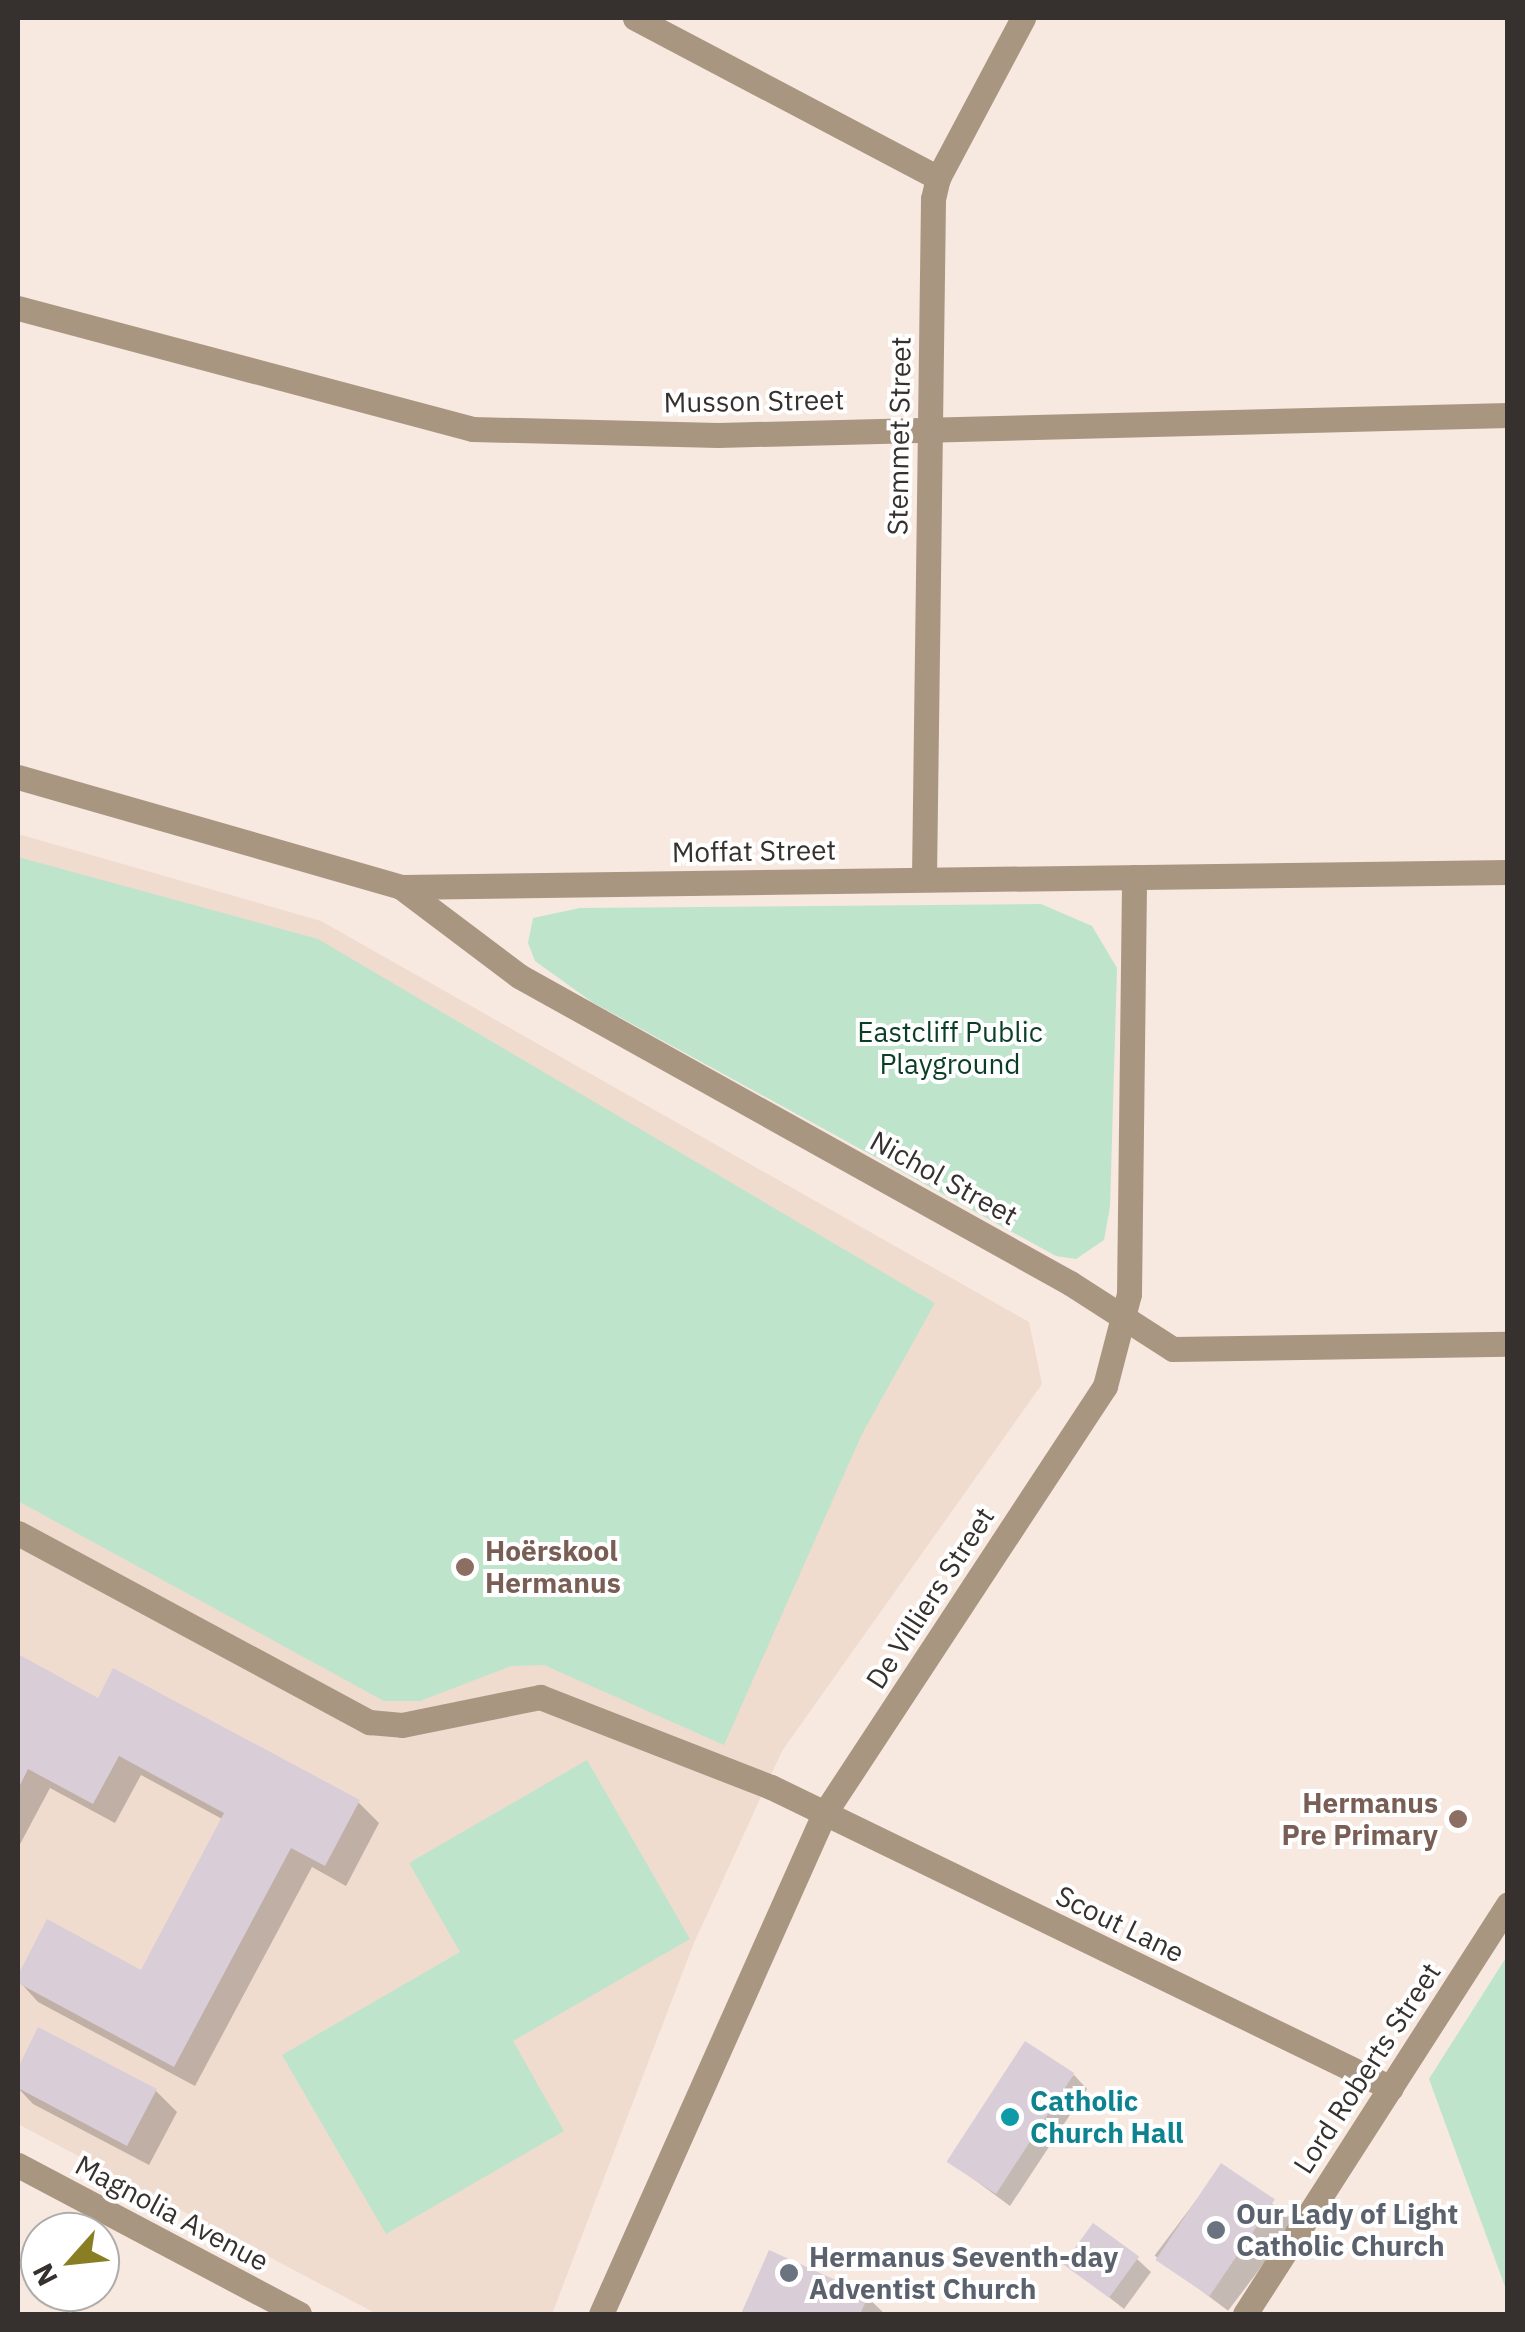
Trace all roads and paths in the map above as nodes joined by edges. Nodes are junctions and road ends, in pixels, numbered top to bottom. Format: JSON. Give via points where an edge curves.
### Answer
{"nodes":[{"id":1,"x":636,"y":18,"type":"edge"},
{"id":2,"x":1024,"y":18,"type":"edge"},
{"id":3,"x":938,"y":178,"type":"junction"},
{"id":4,"x":18,"y":308,"type":"edge"},
{"id":5,"x":1508,"y":415,"type":"edge"},
{"id":6,"x":929,"y":427,"type":"junction"},
{"id":7,"x":20,"y":782,"type":"edge"},
{"id":8,"x":1508,"y":872,"type":"edge"},
{"id":9,"x":1134,"y":876,"type":"junction"},
{"id":10,"x":924,"y":878,"type":"junction"},
{"id":11,"x":400,"y":887,"type":"junction"},
{"id":12,"x":1125,"y":1324,"type":"junction"},
{"id":13,"x":1508,"y":1344,"type":"edge"},
{"id":14,"x":18,"y":1533,"type":"edge"},
{"id":15,"x":824,"y":1814,"type":"junction"},
{"id":16,"x":1508,"y":1904,"type":"edge"},
{"id":17,"x":1390,"y":2088,"type":"junction"},
{"id":18,"x":18,"y":2165,"type":"edge"},
{"id":19,"x":299,"y":2314,"type":"edge"},
{"id":20,"x":601,"y":2314,"type":"edge"},
{"id":21,"x":1246,"y":2314,"type":"edge"}],
"edges":[{"from":1,"to":3,"type":"street"},
{"from":2,"to":3,"type":"street","name":"Stemmet Street"},
{"from":3,"to":6,"type":"street","name":"Stemmet Street"},
{"from":4,"to":6,"type":"street","name":"Musson Street","via":[[472,429],[718,435]]},
{"from":5,"to":6,"type":"street","name":"Musson Street"},
{"from":6,"to":10,"type":"street","name":"Stemmet Street"},
{"from":7,"to":11,"type":"street","name":"Moffat Street"},
{"from":8,"to":9,"type":"street","name":"Moffat Street"},
{"from":9,"to":10,"type":"street","name":"Moffat Street"},
{"from":9,"to":12,"type":"street","name":"De Villiers Street"},
{"from":10,"to":11,"type":"street","name":"Moffat Street"},
{"from":11,"to":12,"type":"street","name":"Nichol Street","via":[[519,976],[1070,1283]]},
{"from":12,"to":13,"type":"street","name":"Nichol Street","via":[[1173,1349]]},
{"from":12,"to":15,"type":"street","name":"De Villiers Street","via":[[1105,1386]]},
{"from":14,"to":15,"type":"street","name":"Scout Lane","via":[[369,1722],[402,1725],[540,1698]]},
{"from":15,"to":17,"type":"street","name":"Scout Lane"},
{"from":15,"to":20,"type":"street","name":"De Villiers Street"},
{"from":16,"to":17,"type":"street","name":"Lord Roberts Street"},
{"from":17,"to":21,"type":"street","name":"Lord Roberts Street"},
{"from":18,"to":19,"type":"street","name":"Magnolia Avenue"}]}
